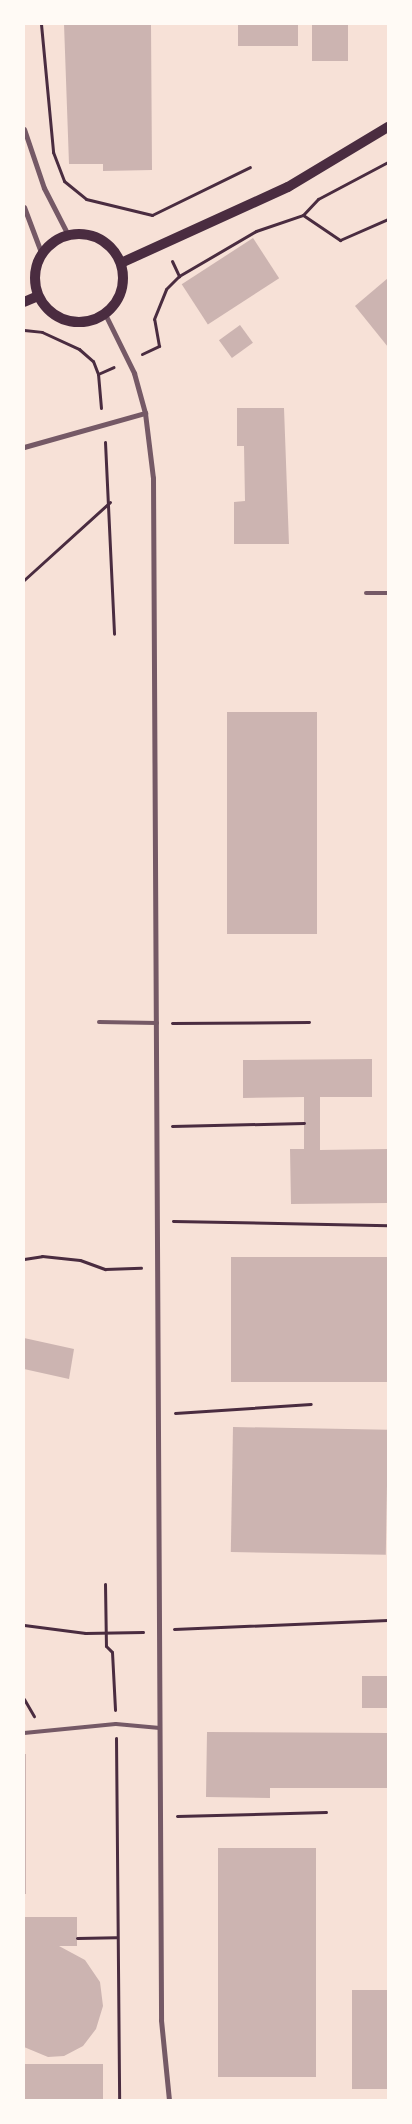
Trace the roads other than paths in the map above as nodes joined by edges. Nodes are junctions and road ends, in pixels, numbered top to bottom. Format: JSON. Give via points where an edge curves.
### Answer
{"nodes":[{"id":1,"x":388,"y":127,"type":"edge"},
{"id":2,"x":24,"y":129,"type":"edge"},
{"id":3,"x":24,"y":207,"type":"edge"},
{"id":4,"x":68,"y":235,"type":"junction"},
{"id":5,"x":42,"y":255,"type":"junction"},
{"id":6,"x":121,"y":263,"type":"junction"},
{"id":7,"x":38,"y":296,"type":"junction"},
{"id":8,"x":24,"y":302,"type":"edge"},
{"id":9,"x":105,"y":314,"type":"junction"},
{"id":10,"x":145,"y":413,"type":"junction"},
{"id":11,"x":24,"y":447,"type":"edge"},
{"id":12,"x":366,"y":592,"type":"dead end"},
{"id":13,"x":388,"y":593,"type":"edge"},
{"id":14,"x":99,"y":1022,"type":"dead end"},
{"id":15,"x":157,"y":1023,"type":"junction"},
{"id":16,"x":160,"y":1728,"type":"junction"},
{"id":17,"x":24,"y":1733,"type":"edge"},
{"id":18,"x":169,"y":2100,"type":"edge"}],
"edges":[{"from":1,"to":6,"type":"main road","via":[[288,187]]},
{"from":2,"to":4,"type":"street","via":[[44,188]]},
{"from":3,"to":5,"type":"street"},
{"from":4,"to":5,"type":"main road"},
{"from":4,"to":6,"type":"main road","via":[[94,236],[106,242]]},
{"from":5,"to":7,"type":"main road","via":[[36,268]]},
{"from":6,"to":9,"type":"main road","via":[[122,291]]},
{"from":7,"to":8,"type":"main road"},
{"from":7,"to":9,"type":"main road","via":[[47,309],[75,322]]},
{"from":9,"to":10,"type":"street","via":[[128,359]]},
{"from":10,"to":11,"type":"street"},
{"from":10,"to":15,"type":"street","via":[[153,478]]},
{"from":12,"to":13,"type":"lane"},
{"from":14,"to":15,"type":"lane"},
{"from":15,"to":16,"type":"street"},
{"from":16,"to":17,"type":"lane","via":[[116,1724]]},
{"from":16,"to":18,"type":"street","via":[[162,2020]]}]}
